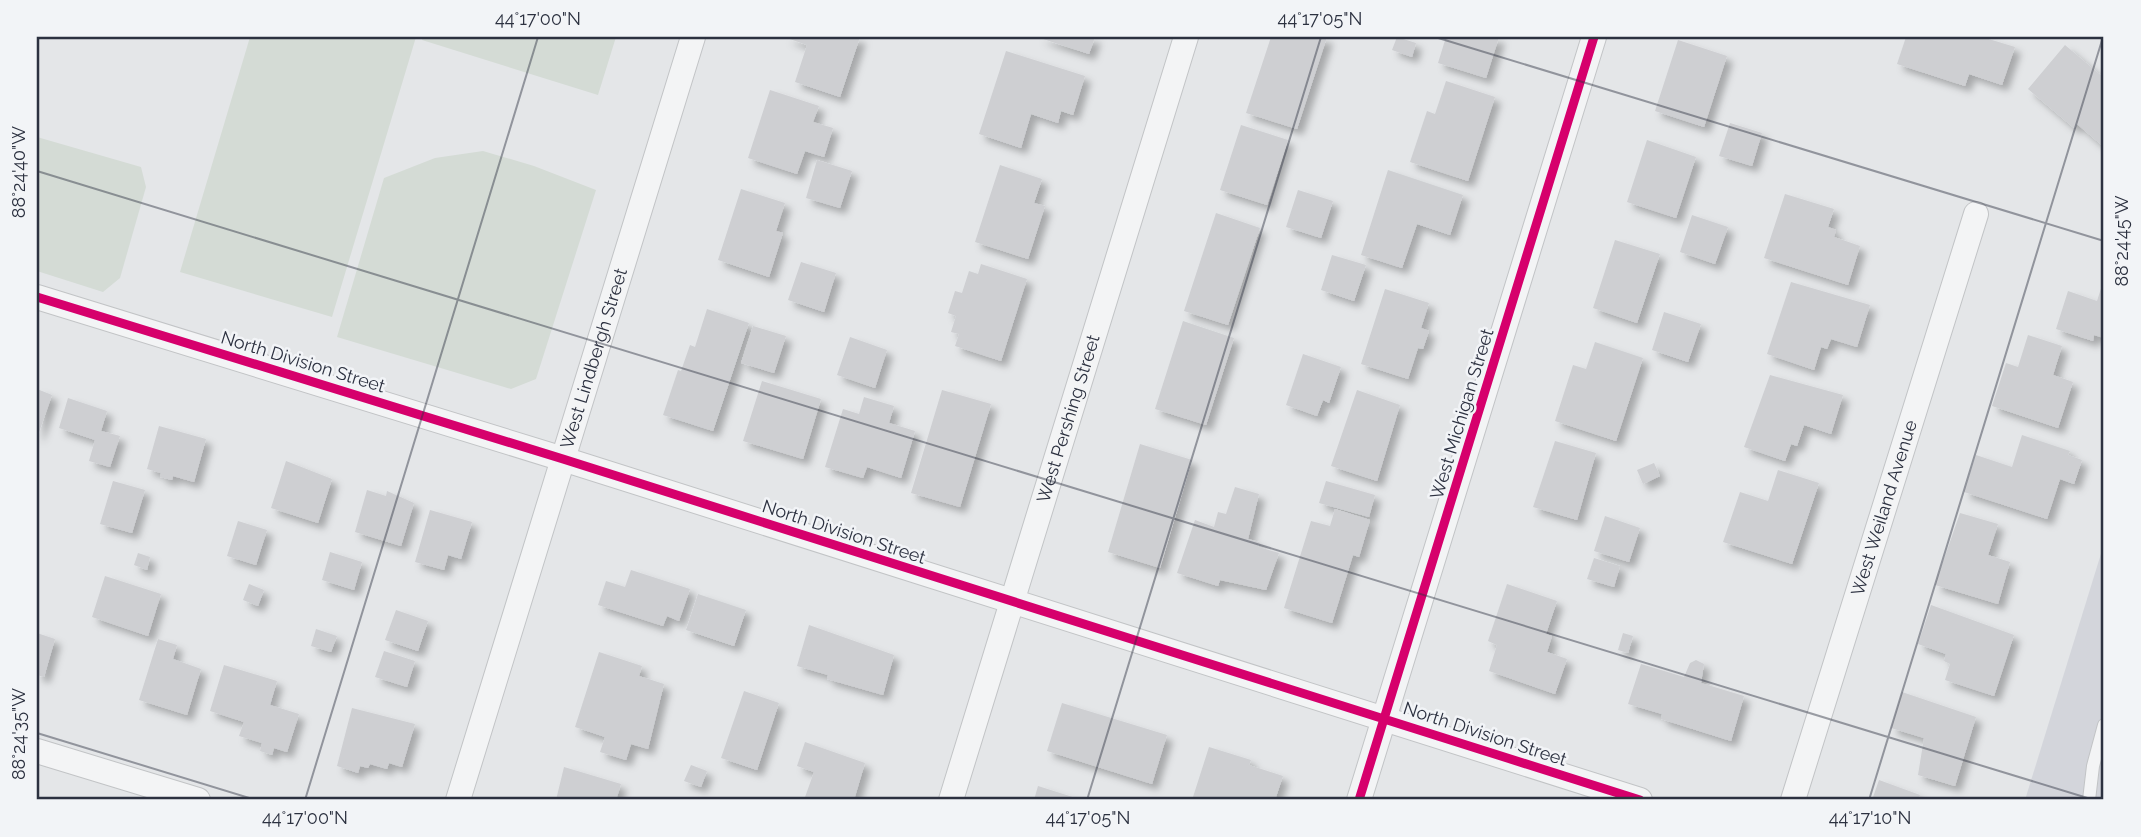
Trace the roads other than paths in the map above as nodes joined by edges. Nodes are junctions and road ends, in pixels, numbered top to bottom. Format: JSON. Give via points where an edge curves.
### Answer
{"nodes":[{"id":1,"x":693,"y":37,"type":"edge"},
{"id":2,"x":1186,"y":37,"type":"edge"},
{"id":3,"x":1594,"y":37,"type":"edge"},
{"id":4,"x":1976,"y":214,"type":"dead end"},
{"id":5,"x":37,"y":297,"type":"edge"},
{"id":6,"x":563,"y":459,"type":"junction"},
{"id":7,"x":1012,"y":601,"type":"junction"},
{"id":8,"x":1385,"y":719,"type":"junction"},
{"id":9,"x":2104,"y":725,"type":"edge"},
{"id":10,"x":37,"y":751,"type":"edge"},
{"id":11,"x":198,"y":800,"type":"edge"},
{"id":12,"x":458,"y":800,"type":"edge"},
{"id":13,"x":951,"y":800,"type":"edge"},
{"id":14,"x":1360,"y":800,"type":"edge"},
{"id":15,"x":1640,"y":800,"type":"edge"},
{"id":16,"x":1793,"y":800,"type":"edge"},
{"id":17,"x":2089,"y":800,"type":"edge"}],
"edges":[{"from":1,"to":6,"type":"street","name":"West Lindbergh Street"},
{"from":2,"to":7,"type":"street","name":"West Pershing Street"},
{"from":3,"to":8,"type":"street","name":"West Michigan Street"},
{"from":4,"to":16,"type":"street","name":"West Weiland Avenue"},
{"from":5,"to":6,"type":"street","name":"North Division Street"},
{"from":6,"to":7,"type":"street","name":"North Division Street"},
{"from":6,"to":12,"type":"street","name":"West Lindbergh Street"},
{"from":7,"to":8,"type":"street","name":"North Division Street"},
{"from":7,"to":13,"type":"street","name":"West Pershing Street"},
{"from":8,"to":14,"type":"street","name":"West Michigan Street"},
{"from":8,"to":15,"type":"street","name":"North Division Street"},
{"from":9,"to":17,"type":"lane"},
{"from":10,"to":11,"type":"street"}]}
